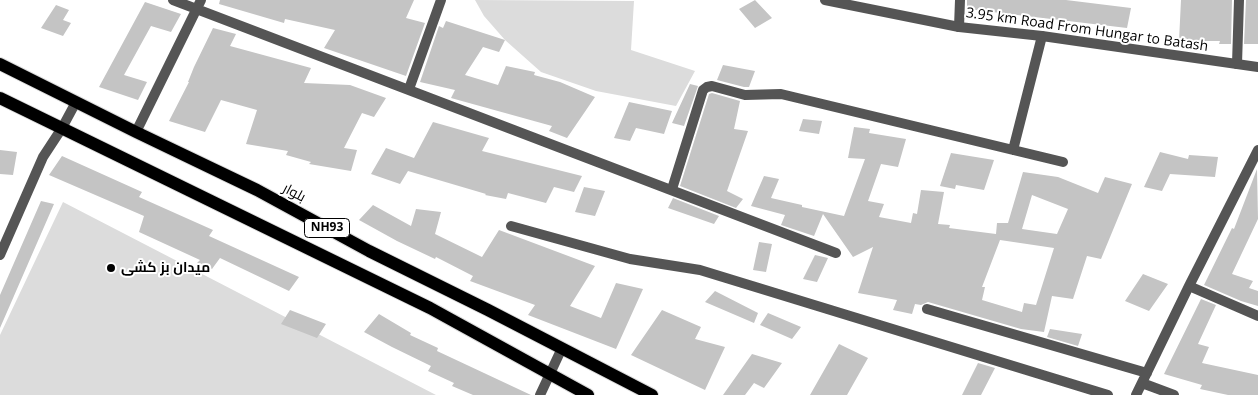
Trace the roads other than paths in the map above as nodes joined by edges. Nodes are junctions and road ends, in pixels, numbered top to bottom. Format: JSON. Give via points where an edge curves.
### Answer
{"nodes":[{"id":1,"x":173,"y":0,"type":"edge"},
{"id":2,"x":441,"y":0,"type":"edge"},
{"id":3,"x":960,"y":0,"type":"edge"},
{"id":4,"x":1239,"y":0,"type":"edge"},
{"id":5,"x":831,"y":1,"type":"edge"},
{"id":6,"x":199,"y":5,"type":"edge"},
{"id":7,"x":959,"y":27,"type":"junction"},
{"id":8,"x":1042,"y":36,"type":"junction"},
{"id":9,"x":0,"y":64,"type":"edge"},
{"id":10,"x":1237,"y":64,"type":"junction"},
{"id":11,"x":1258,"y":67,"type":"edge"},
{"id":12,"x":409,"y":89,"type":"junction"},
{"id":13,"x":0,"y":98,"type":"edge"},
{"id":14,"x":76,"y":102,"type":"junction"},
{"id":15,"x":62,"y":128,"type":"junction"},
{"id":16,"x":136,"y":132,"type":"junction"},
{"id":17,"x":1013,"y":150,"type":"junction"},
{"id":18,"x":1258,"y":150,"type":"edge"},
{"id":19,"x":1063,"y":162,"type":"dead end"},
{"id":20,"x":672,"y":189,"type":"junction"},
{"id":21,"x":511,"y":226,"type":"dead end"},
{"id":22,"x":836,"y":253,"type":"dead end"},
{"id":23,"x":0,"y":255,"type":"edge"},
{"id":24,"x":1189,"y":286,"type":"junction"},
{"id":25,"x":927,"y":308,"type":"dead end"},
{"id":26,"x":1258,"y":316,"type":"edge"},
{"id":27,"x":562,"y":348,"type":"junction"},
{"id":28,"x":1147,"y":373,"type":"junction"},
{"id":29,"x":549,"y":375,"type":"junction"},
{"id":30,"x":1142,"y":383,"type":"junction"},
{"id":31,"x":540,"y":395,"type":"edge"},
{"id":32,"x":588,"y":395,"type":"edge"},
{"id":33,"x":652,"y":395,"type":"edge"},
{"id":34,"x":1108,"y":395,"type":"edge"},
{"id":35,"x":1136,"y":395,"type":"edge"},
{"id":36,"x":1174,"y":395,"type":"edge"}],
"edges":[{"from":1,"to":6,"type":"street"},
{"from":2,"to":12,"type":"street"},
{"from":3,"to":7,"type":"street"},
{"from":4,"to":10,"type":"street"},
{"from":5,"to":7,"type":"street","name":"3.95 km Road From Hungar to Batash"},
{"from":6,"to":12,"type":"street"},
{"from":6,"to":16,"type":"street"},
{"from":7,"to":8,"type":"street","name":"3.95 km Road From Hungar to Batash"},
{"from":8,"to":10,"type":"street","name":"3.95 km Road From Hungar to Batash"},
{"from":8,"to":17,"type":"street"},
{"from":9,"to":14,"type":"main road","name":"بلوار","number":"NH93"},
{"from":10,"to":11,"type":"street","name":"3.95 km Road From Hungar to Batash"},
{"from":12,"to":20,"type":"street"},
{"from":13,"to":15,"type":"main road","number":"NH93"},
{"from":14,"to":15,"type":"street"},
{"from":14,"to":16,"type":"main road","name":"بلوار","number":"NH93"},
{"from":15,"to":23,"type":"street","via":[[43,157]]},
{"from":15,"to":29,"type":"main road","number":"NH93","via":[[430,308]]},
{"from":16,"to":27,"type":"main road","name":"بلوار","number":"NH93","via":[[257,190]]},
{"from":17,"to":19,"type":"street"},
{"from":17,"to":20,"type":"street","via":[[781,94],[744,95],[712,86],[703,90]]},
{"from":18,"to":24,"type":"street"},
{"from":20,"to":22,"type":"street"},
{"from":21,"to":34,"type":"street","via":[[630,259],[700,270]]},
{"from":24,"to":26,"type":"street"},
{"from":24,"to":28,"type":"street"},
{"from":25,"to":28,"type":"street"},
{"from":27,"to":29,"type":"street"},
{"from":27,"to":33,"type":"main road","name":"بلوار","number":"NH93"},
{"from":28,"to":30,"type":"street"},
{"from":29,"to":31,"type":"street"},
{"from":29,"to":32,"type":"main road","number":"NH93"},
{"from":30,"to":35,"type":"street"},
{"from":30,"to":36,"type":"street"}]}
